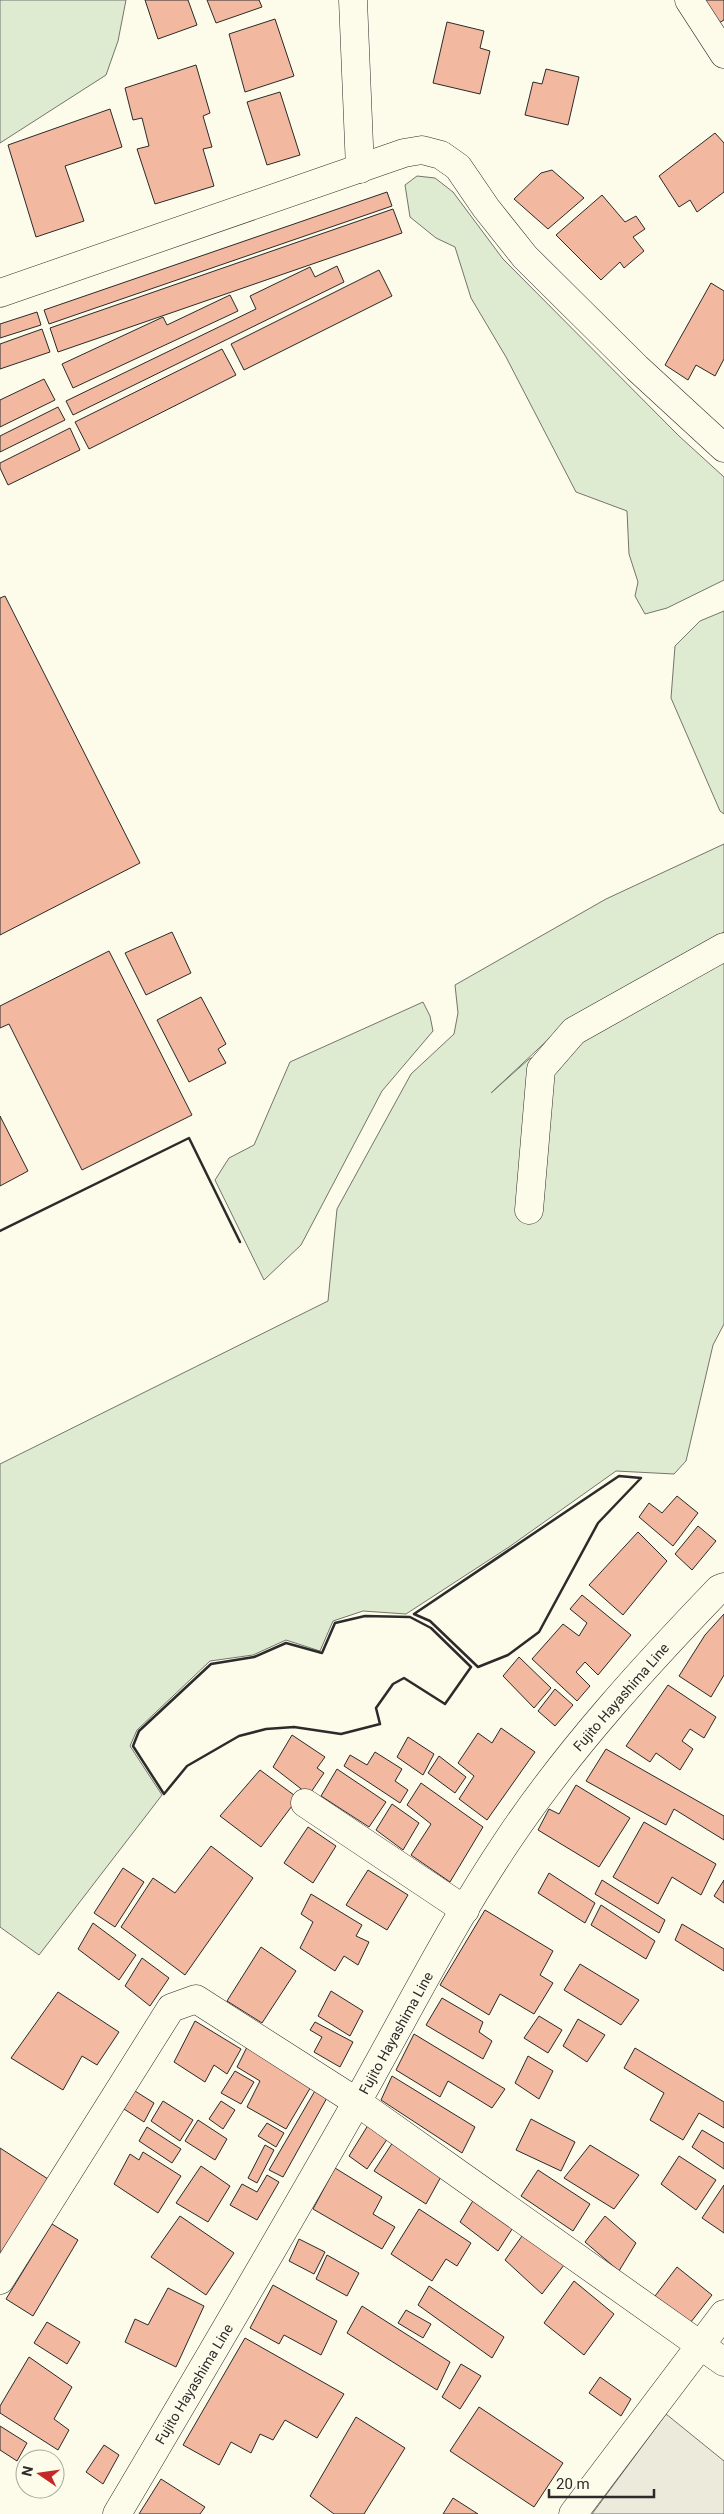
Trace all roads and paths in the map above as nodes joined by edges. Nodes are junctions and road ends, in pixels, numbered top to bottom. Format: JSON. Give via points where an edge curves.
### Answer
{"nodes":[{"id":1,"x":353,"y":0,"type":"edge"},
{"id":2,"x":689,"y":0,"type":"edge"},
{"id":3,"x":724,"y":54,"type":"edge"},
{"id":4,"x":360,"y":168,"type":"junction"},
{"id":5,"x":0,"y":293,"type":"edge"},
{"id":6,"x":724,"y":448,"type":"edge"},
{"id":7,"x":724,"y":946,"type":"edge"},
{"id":8,"x":529,"y":1210,"type":"dead end"},
{"id":9,"x":722,"y":1584,"type":"edge"},
{"id":10,"x":305,"y":1803,"type":"dead end"},
{"id":11,"x":465,"y":1910,"type":"junction"},
{"id":12,"x":357,"y":2102,"type":"junction"},
{"id":13,"x":0,"y":2280,"type":"edge"},
{"id":14,"x":724,"y":2314,"type":"edge"},
{"id":15,"x":701,"y":2345,"type":"junction"},
{"id":16,"x":724,"y":2362,"type":"edge"},
{"id":17,"x":117,"y":2514,"type":"edge"},
{"id":18,"x":573,"y":2514,"type":"edge"}],
"edges":[{"from":1,"to":4,"type":"street"},
{"from":2,"to":3,"type":"street"},
{"from":4,"to":5,"type":"street"},
{"from":4,"to":6,"type":"street","via":[[422,150],[441,155],[458,167],[525,257],[637,368]]},
{"from":7,"to":8,"type":"street","via":[[574,1031],[541,1069]]},
{"from":9,"to":11,"type":"street","name":"Fujito Hayashima Line","via":[[659,1651],[557,1772],[508,1840]]},
{"from":10,"to":11,"type":"street"},
{"from":11,"to":12,"type":"street","name":"Fujito Hayashima Line"},
{"from":12,"to":13,"type":"street","via":[[196,1999],[171,2008]]},
{"from":12,"to":15,"type":"street"},
{"from":12,"to":17,"type":"street","name":"Fujito Hayashima Line"},
{"from":14,"to":15,"type":"street"},
{"from":15,"to":16,"type":"street"},
{"from":15,"to":18,"type":"street"}]}
